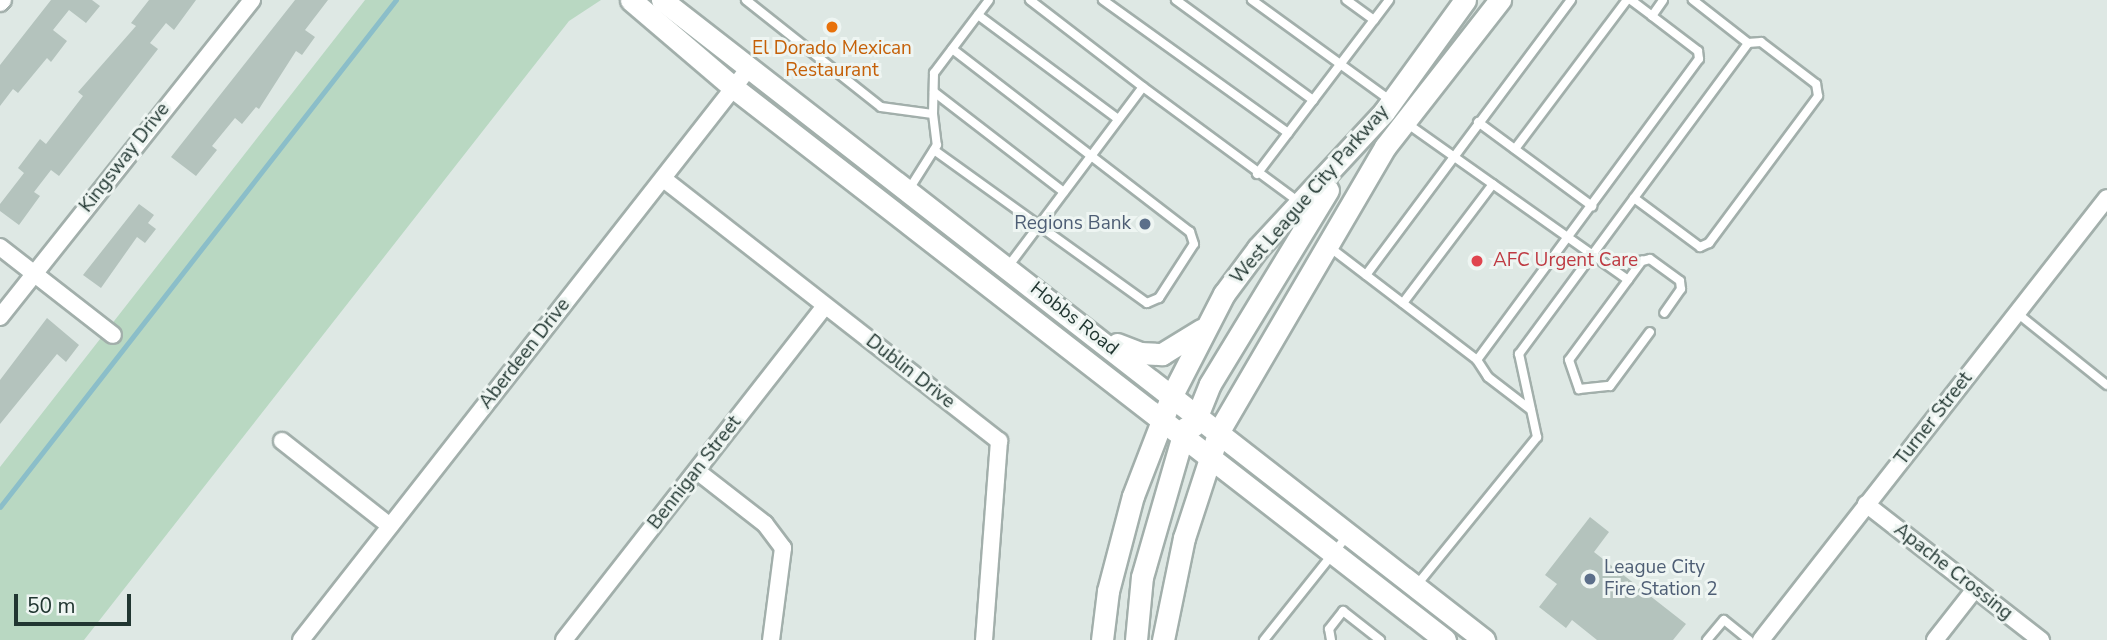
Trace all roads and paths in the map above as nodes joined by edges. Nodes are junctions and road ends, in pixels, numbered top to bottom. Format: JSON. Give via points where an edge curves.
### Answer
{"nodes":[{"id":1,"x":252,"y":0,"type":"edge"},
{"id":2,"x":631,"y":0,"type":"edge"},
{"id":3,"x":662,"y":0,"type":"edge"},
{"id":4,"x":746,"y":0,"type":"edge"},
{"id":5,"x":989,"y":0,"type":"edge"},
{"id":6,"x":1030,"y":0,"type":"edge"},
{"id":7,"x":1103,"y":0,"type":"edge"},
{"id":8,"x":1176,"y":0,"type":"edge"},
{"id":9,"x":1252,"y":0,"type":"edge"},
{"id":10,"x":1346,"y":0,"type":"edge"},
{"id":11,"x":1389,"y":0,"type":"edge"},
{"id":12,"x":1465,"y":0,"type":"edge"},
{"id":13,"x":1500,"y":0,"type":"edge"},
{"id":14,"x":1571,"y":0,"type":"edge"},
{"id":15,"x":1629,"y":0,"type":"edge"},
{"id":16,"x":1663,"y":0,"type":"edge"},
{"id":17,"x":1693,"y":0,"type":"edge"},
{"id":18,"x":978,"y":15,"type":"junction"},
{"id":19,"x":1652,"y":16,"type":"junction"},
{"id":20,"x":1374,"y":20,"type":"junction"},
{"id":21,"x":1748,"y":43,"type":"junction"},
{"id":22,"x":952,"y":49,"type":"junction"},
{"id":23,"x":1340,"y":65,"type":"junction"},
{"id":24,"x":749,"y":68,"type":"junction"},
{"id":25,"x":1143,"y":87,"type":"junction"},
{"id":26,"x":734,"y":88,"type":"junction"},
{"id":27,"x":934,"y":92,"type":"junction"},
{"id":28,"x":1313,"y":100,"type":"junction"},
{"id":29,"x":1388,"y":107,"type":"junction"},
{"id":30,"x":933,"y":114,"type":"junction"},
{"id":31,"x":1118,"y":120,"type":"junction"},
{"id":32,"x":1405,"y":122,"type":"junction"},
{"id":33,"x":1478,"y":122,"type":"junction"},
{"id":34,"x":1288,"y":133,"type":"junction"},
{"id":35,"x":1515,"y":149,"type":"junction"},
{"id":36,"x":934,"y":150,"type":"junction"},
{"id":37,"x":1454,"y":154,"type":"junction"},
{"id":38,"x":1091,"y":155,"type":"junction"},
{"id":39,"x":1257,"y":174,"type":"junction"},
{"id":40,"x":664,"y":180,"type":"junction"},
{"id":41,"x":1493,"y":184,"type":"junction"},
{"id":42,"x":908,"y":191,"type":"junction"},
{"id":43,"x":1064,"y":192,"type":"junction"},
{"id":44,"x":1634,"y":198,"type":"junction"},
{"id":45,"x":2107,"y":198,"type":"edge"},
{"id":46,"x":1301,"y":204,"type":"junction"},
{"id":47,"x":1592,"y":206,"type":"junction"},
{"id":48,"x":1038,"y":226,"type":"junction"},
{"id":49,"x":1567,"y":240,"type":"junction"},
{"id":50,"x":1328,"y":246,"type":"junction"},
{"id":51,"x":0,"y":247,"type":"edge"},
{"id":52,"x":1591,"y":257,"type":"junction"},
{"id":53,"x":1007,"y":268,"type":"junction"},
{"id":54,"x":34,"y":274,"type":"junction"},
{"id":55,"x":1366,"y":275,"type":"junction"},
{"id":56,"x":1628,"y":280,"type":"junction"},
{"id":57,"x":1403,"y":303,"type":"junction"},
{"id":58,"x":825,"y":306,"type":"junction"},
{"id":59,"x":1664,"y":313,"type":"dead end"},
{"id":60,"x":2017,"y":313,"type":"junction"},
{"id":61,"x":0,"y":317,"type":"edge"},
{"id":62,"x":1206,"y":327,"type":"junction"},
{"id":63,"x":1650,"y":332,"type":"dead end"},
{"id":64,"x":1093,"y":334,"type":"junction"},
{"id":65,"x":113,"y":335,"type":"dead end"},
{"id":66,"x":1477,"y":360,"type":"junction"},
{"id":67,"x":2107,"y":385,"type":"edge"},
{"id":68,"x":1172,"y":395,"type":"junction"},
{"id":69,"x":1531,"y":411,"type":"junction"},
{"id":70,"x":1194,"y":412,"type":"junction"},
{"id":71,"x":1161,"y":423,"type":"junction"},
{"id":72,"x":1219,"y":431,"type":"junction"},
{"id":73,"x":282,"y":441,"type":"dead end"},
{"id":74,"x":1184,"y":441,"type":"junction"},
{"id":75,"x":1208,"y":460,"type":"junction"},
{"id":76,"x":697,"y":471,"type":"junction"},
{"id":77,"x":1866,"y":504,"type":"junction"},
{"id":78,"x":390,"y":526,"type":"junction"},
{"id":79,"x":1349,"y":534,"type":"junction"},
{"id":80,"x":1333,"y":554,"type":"junction"},
{"id":81,"x":1416,"y":586,"type":"junction"},
{"id":82,"x":1975,"y":589,"type":"junction"},
{"id":83,"x":301,"y":640,"type":"edge"},
{"id":84,"x":564,"y":640,"type":"edge"},
{"id":85,"x":771,"y":640,"type":"edge"},
{"id":86,"x":984,"y":640,"type":"edge"},
{"id":87,"x":1102,"y":640,"type":"edge"},
{"id":88,"x":1136,"y":640,"type":"edge"},
{"id":89,"x":1163,"y":640,"type":"edge"},
{"id":90,"x":1264,"y":640,"type":"edge"},
{"id":91,"x":1331,"y":640,"type":"edge"},
{"id":92,"x":1380,"y":640,"type":"edge"},
{"id":93,"x":1445,"y":640,"type":"edge"},
{"id":94,"x":1484,"y":640,"type":"edge"},
{"id":95,"x":1707,"y":640,"type":"edge"},
{"id":96,"x":1749,"y":640,"type":"edge"},
{"id":97,"x":1761,"y":640,"type":"edge"},
{"id":98,"x":1935,"y":640,"type":"edge"},
{"id":99,"x":2041,"y":640,"type":"edge"}],
"edges":[{"from":1,"to":54,"type":"street","name":"Kingsway Drive"},
{"from":2,"to":26,"type":"main road","name":"Hobbs Road"},
{"from":3,"to":24,"type":"main road","name":"Hobbs Road"},
{"from":4,"to":30,"type":"lane","via":[[881,107]]},
{"from":5,"to":18,"type":"lane"},
{"from":6,"to":25,"type":"lane"},
{"from":7,"to":34,"type":"lane"},
{"from":8,"to":28,"type":"lane"},
{"from":9,"to":23,"type":"lane"},
{"from":10,"to":20,"type":"lane"},
{"from":11,"to":20,"type":"lane"},
{"from":12,"to":29,"type":"main road","name":"West League City Parkway"},
{"from":13,"to":32,"type":"main road","name":"West League City Parkway"},
{"from":14,"to":33,"type":"lane"},
{"from":15,"to":19,"type":"lane"},
{"from":15,"to":35,"type":"lane"},
{"from":16,"to":19,"type":"lane"},
{"from":17,"to":21,"type":"lane"},
{"from":18,"to":22,"type":"lane"},
{"from":18,"to":31,"type":"lane"},
{"from":19,"to":47,"type":"lane","via":[[1698,51],[1699,60]]},
{"from":20,"to":23,"type":"lane"},
{"from":21,"to":44,"type":"lane"},
{"from":21,"to":44,"type":"lane","via":[[1761,42],[1816,84],[1818,96],[1803,117],[1709,243],[1700,247]]},
{"from":22,"to":27,"type":"lane","via":[[934,73]]},
{"from":22,"to":38,"type":"lane"},
{"from":23,"to":28,"type":"lane"},
{"from":23,"to":29,"type":"lane"},
{"from":24,"to":26,"type":"street","name":"Aberdeen Drive"},
{"from":24,"to":42,"type":"main road","name":"Hobbs Road"},
{"from":25,"to":31,"type":"lane"},
{"from":25,"to":39,"type":"lane"},
{"from":26,"to":40,"type":"street","name":"Aberdeen Drive"},
{"from":26,"to":71,"type":"main road","name":"Hobbs Road"},
{"from":27,"to":30,"type":"lane"},
{"from":27,"to":43,"type":"lane"},
{"from":28,"to":34,"type":"lane"},
{"from":29,"to":46,"type":"main road","name":"West League City Parkway"},
{"from":29,"to":70,"type":"main road","via":[[1318,203]]},
{"from":30,"to":36,"type":"lane"},
{"from":31,"to":38,"type":"lane"},
{"from":32,"to":37,"type":"lane"},
{"from":32,"to":50,"type":"main road","name":"West League City Parkway"},
{"from":33,"to":35,"type":"lane"},
{"from":33,"to":37,"type":"lane"},
{"from":34,"to":39,"type":"lane"},
{"from":35,"to":47,"type":"lane"},
{"from":36,"to":42,"type":"lane"},
{"from":36,"to":48,"type":"lane"},
{"from":37,"to":41,"type":"lane"},
{"from":37,"to":55,"type":"lane"},
{"from":38,"to":43,"type":"lane"},
{"from":38,"to":48,"type":"lane","via":[[1193,236],[1194,244],[1159,298],[1151,303],[1142,301]]},
{"from":39,"to":46,"type":"lane"},
{"from":40,"to":58,"type":"street","name":"Dublin Drive"},
{"from":40,"to":78,"type":"street","name":"Aberdeen Drive"},
{"from":41,"to":49,"type":"lane"},
{"from":41,"to":57,"type":"lane"},
{"from":42,"to":53,"type":"main road","name":"Hobbs Road"},
{"from":43,"to":48,"type":"lane"},
{"from":44,"to":52,"type":"lane"},
{"from":45,"to":60,"type":"street","name":"Turner Street"},
{"from":46,"to":62,"type":"main road","name":"West League City Parkway","via":[[1258,248]]},
{"from":47,"to":49,"type":"lane"},
{"from":48,"to":53,"type":"lane"},
{"from":49,"to":52,"type":"lane"},
{"from":49,"to":66,"type":"lane"},
{"from":50,"to":55,"type":"lane"},
{"from":50,"to":72,"type":"main road","name":"West League City Parkway"},
{"from":51,"to":54,"type":"street"},
{"from":52,"to":56,"type":"lane"},
{"from":52,"to":69,"type":"lane","via":[[1519,354]]},
{"from":53,"to":64,"type":"main road","name":"Hobbs Road"},
{"from":54,"to":61,"type":"street","name":"Kingsway Drive"},
{"from":54,"to":65,"type":"street"},
{"from":55,"to":57,"type":"lane"},
{"from":56,"to":59,"type":"lane","via":[[1642,261],[1650,259],[1680,281],[1681,289]]},
{"from":56,"to":63,"type":"lane","via":[[1569,360],[1579,389],[1609,386]]},
{"from":57,"to":66,"type":"lane"},
{"from":58,"to":76,"type":"street","name":"Bennigan Street"},
{"from":58,"to":86,"type":"street","name":"Dublin Drive","via":[[999,441]]},
{"from":60,"to":67,"type":"lane"},
{"from":60,"to":77,"type":"street","name":"Turner Street"},
{"from":62,"to":64,"type":"main road","via":[[1174,349],[1150,355]]},
{"from":62,"to":68,"type":"main road","name":"West League City Parkway"},
{"from":64,"to":68,"type":"main road","name":"Hobbs Road"},
{"from":66,"to":69,"type":"lane","via":[[1488,377]]},
{"from":68,"to":70,"type":"main road","name":"Hobbs Road"},
{"from":68,"to":71,"type":"main road","name":"West League City Parkway"},
{"from":69,"to":81,"type":"lane","via":[[1537,437]]},
{"from":70,"to":72,"type":"main road","name":"Hobbs Road"},
{"from":70,"to":74,"type":"main road"},
{"from":71,"to":74,"type":"main road","name":"Hobbs Road"},
{"from":71,"to":87,"type":"main road","name":"West League City Parkway","via":[[1133,496],[1108,591]]},
{"from":72,"to":75,"type":"main road","name":"West League City Parkway"},
{"from":72,"to":79,"type":"main road","name":"Hobbs Road"},
{"from":73,"to":78,"type":"street"},
{"from":74,"to":75,"type":"main road","name":"Hobbs Road"},
{"from":74,"to":88,"type":"main road","via":[[1142,577]]},
{"from":75,"to":80,"type":"main road","name":"Hobbs Road"},
{"from":75,"to":89,"type":"main road","name":"West League City Parkway","via":[[1184,538]]},
{"from":76,"to":84,"type":"street","name":"Bennigan Street"},
{"from":76,"to":85,"type":"street","via":[[765,524],[783,548]]},
{"from":77,"to":82,"type":"street","name":"Apache Crossing"},
{"from":77,"to":97,"type":"street","name":"Turner Street"},
{"from":78,"to":83,"type":"street","name":"Aberdeen Drive"},
{"from":79,"to":80,"type":"lane"},
{"from":79,"to":81,"type":"main road","name":"Hobbs Road"},
{"from":80,"to":90,"type":"lane"},
{"from":80,"to":93,"type":"main road","name":"Hobbs Road"},
{"from":81,"to":94,"type":"main road","name":"Hobbs Road"},
{"from":82,"to":98,"type":"street"},
{"from":82,"to":99,"type":"street","name":"Apache Crossing"},
{"from":91,"to":92,"type":"lane","via":[[1329,629],[1343,611]]},
{"from":95,"to":96,"type":"lane","via":[[1724,620]]}]}
